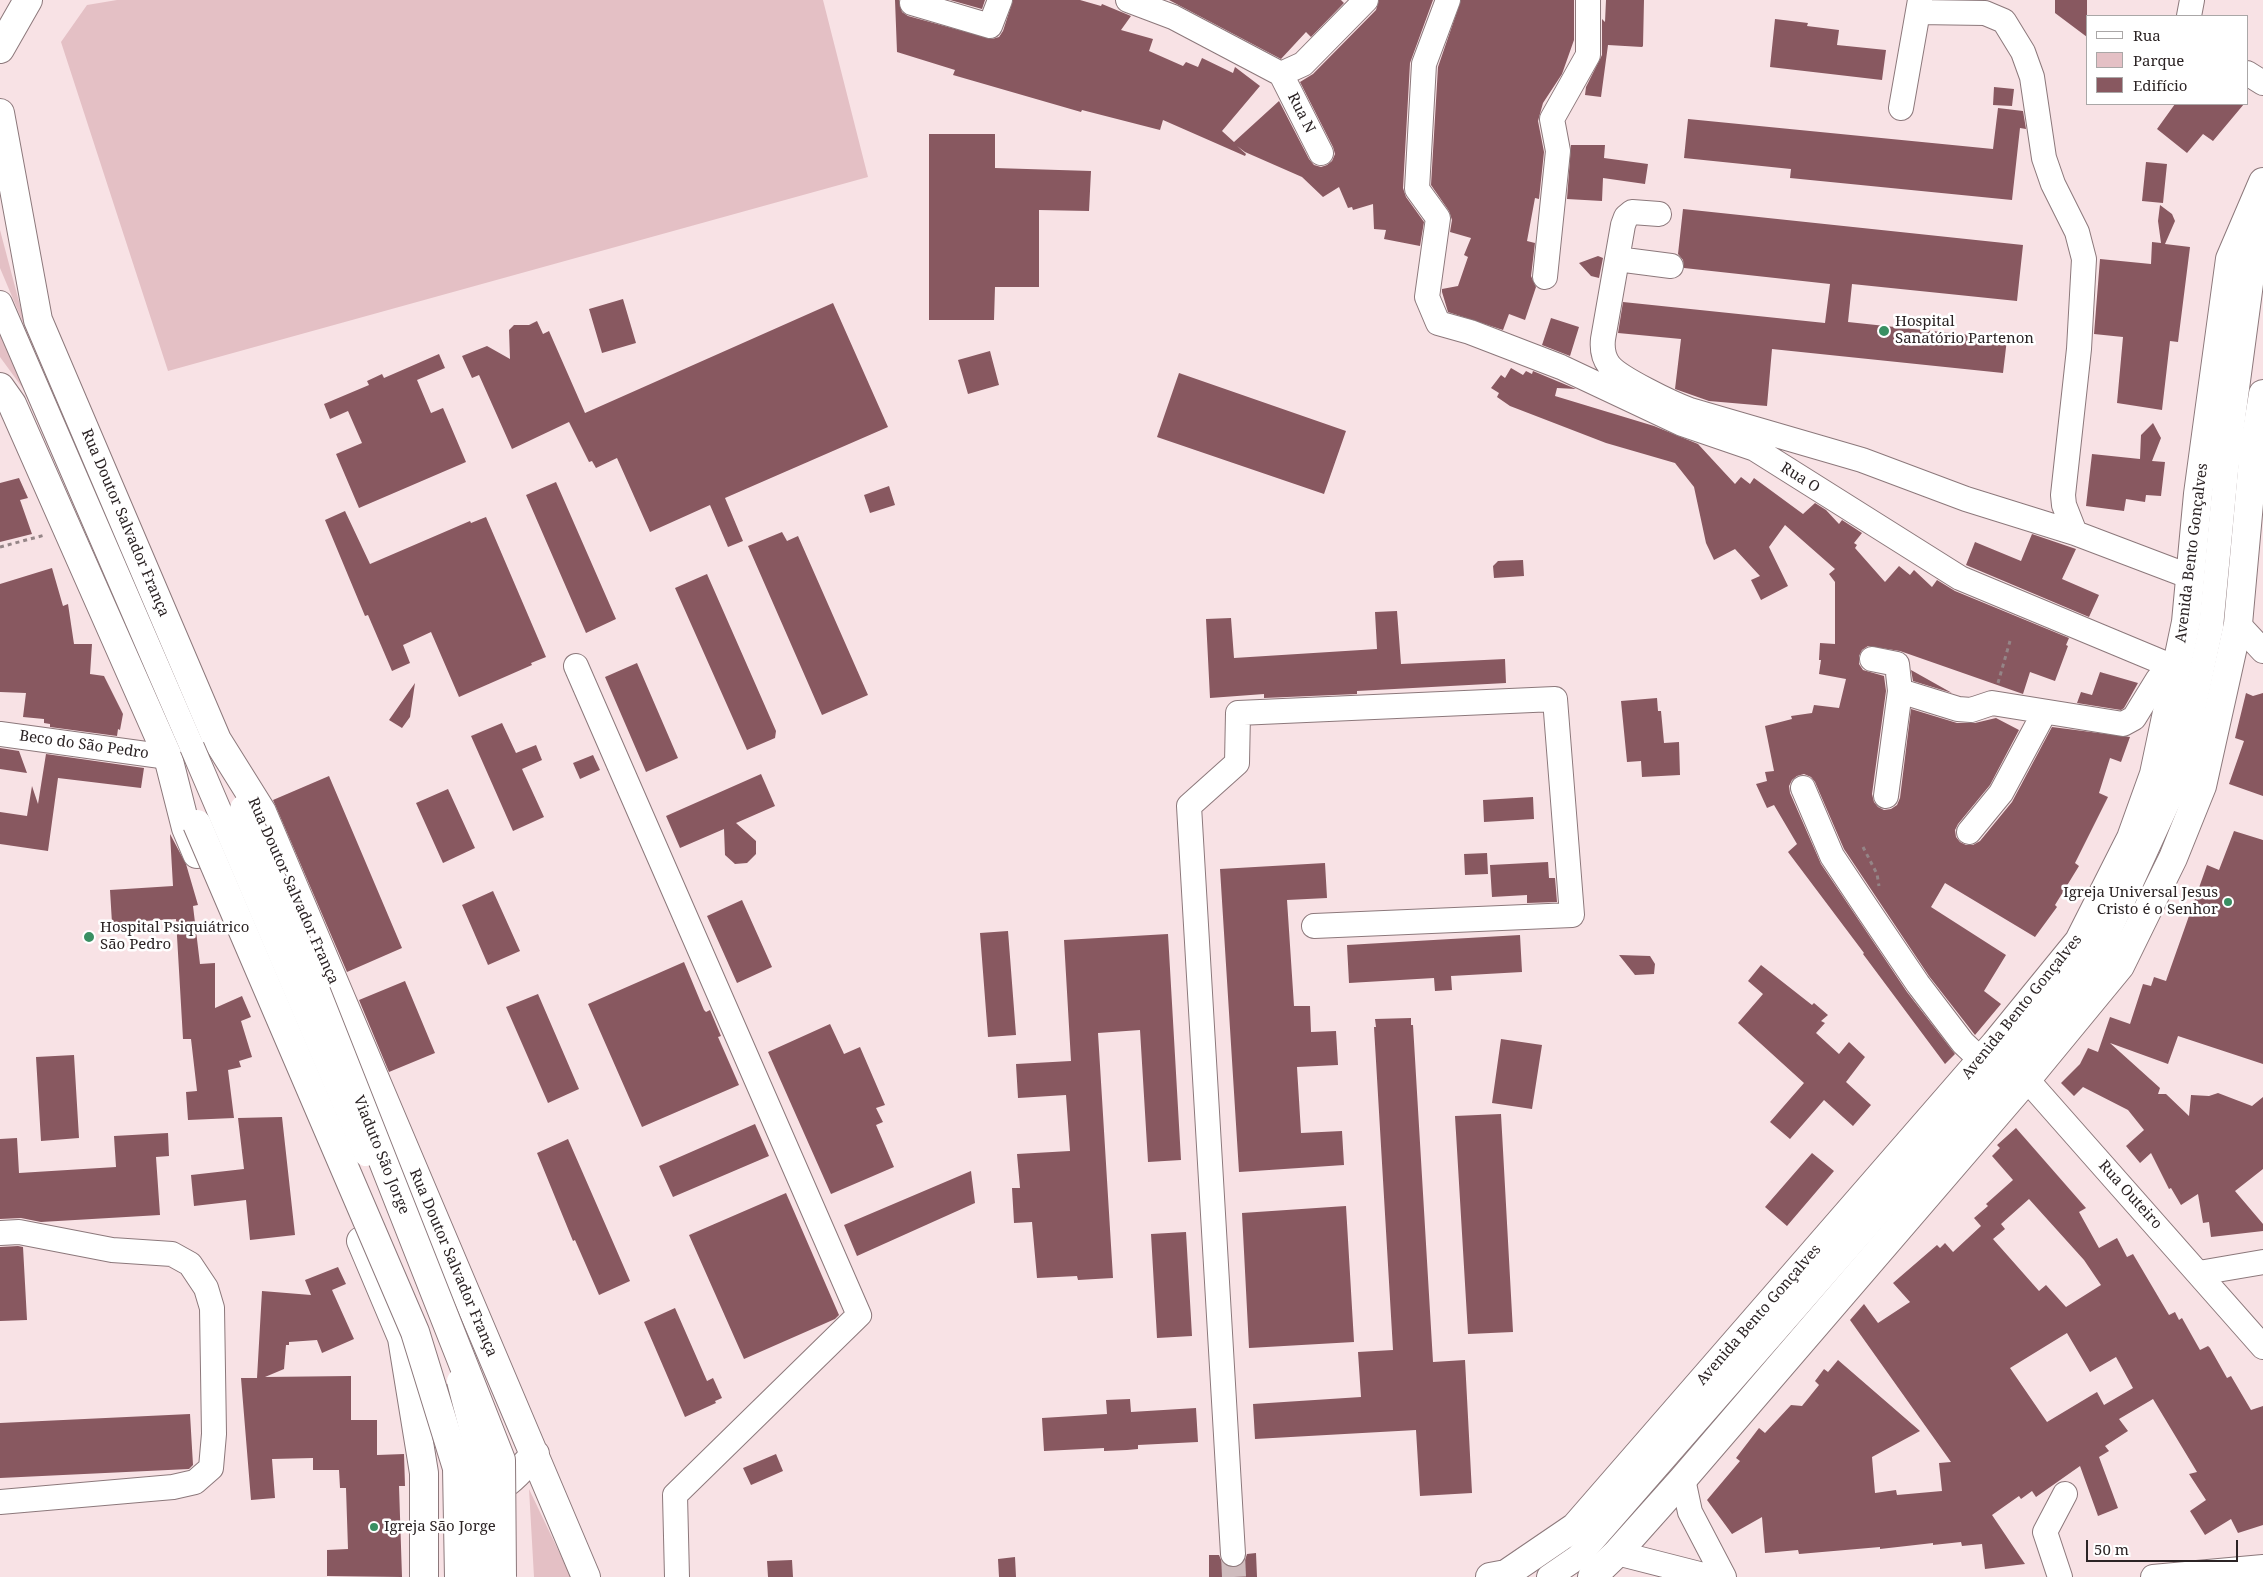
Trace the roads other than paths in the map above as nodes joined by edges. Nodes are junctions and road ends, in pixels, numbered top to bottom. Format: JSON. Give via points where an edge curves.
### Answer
{"nodes":[{"id":1,"x":28,"y":0,"type":"edge"},
{"id":2,"x":1000,"y":0,"type":"edge"},
{"id":3,"x":1128,"y":0,"type":"edge"},
{"id":4,"x":1366,"y":0,"type":"edge"},
{"id":5,"x":1448,"y":0,"type":"edge"},
{"id":6,"x":1588,"y":0,"type":"edge"},
{"id":7,"x":2192,"y":0,"type":"edge"},
{"id":8,"x":912,"y":3,"type":"dead end"},
{"id":9,"x":1918,"y":6,"type":"edge"},
{"id":10,"x":2189,"y":15,"type":"edge"},
{"id":11,"x":0,"y":49,"type":"edge"},
{"id":12,"x":1281,"y":74,"type":"junction"},
{"id":13,"x":2248,"y":74,"type":"edge"},
{"id":14,"x":2263,"y":83,"type":"edge"},
{"id":15,"x":1901,"y":108,"type":"dead end"},
{"id":16,"x":0,"y":113,"type":"edge"},
{"id":17,"x":1321,"y":153,"type":"dead end"},
{"id":18,"x":2263,"y":182,"type":"edge"},
{"id":19,"x":2263,"y":210,"type":"edge"},
{"id":20,"x":1658,"y":214,"type":"dead end"},
{"id":21,"x":2261,"y":237,"type":"edge"},
{"id":22,"x":1617,"y":259,"type":"junction"},
{"id":23,"x":1671,"y":266,"type":"dead end"},
{"id":24,"x":1545,"y":277,"type":"dead end"},
{"id":25,"x":0,"y":303,"type":"edge"},
{"id":26,"x":0,"y":387,"type":"edge"},
{"id":27,"x":2263,"y":394,"type":"edge"},
{"id":28,"x":2075,"y":533,"type":"junction"},
{"id":29,"x":2190,"y":577,"type":"junction"},
{"id":30,"x":2238,"y":624,"type":"junction"},
{"id":31,"x":2263,"y":650,"type":"edge"},
{"id":32,"x":1872,"y":659,"type":"dead end"},
{"id":33,"x":576,"y":666,"type":"dead end"},
{"id":34,"x":2176,"y":668,"type":"junction"},
{"id":35,"x":1900,"y":691,"type":"junction"},
{"id":36,"x":2044,"y":712,"type":"junction"},
{"id":37,"x":0,"y":734,"type":"edge"},
{"id":38,"x":192,"y":748,"type":"junction"},
{"id":39,"x":2178,"y":780,"type":"junction"},
{"id":40,"x":1803,"y":788,"type":"dead end"},
{"id":41,"x":1886,"y":796,"type":"dead end"},
{"id":42,"x":1969,"y":832,"type":"dead end"},
{"id":43,"x":2131,"y":838,"type":"junction"},
{"id":44,"x":2173,"y":858,"type":"junction"},
{"id":45,"x":1314,"y":926,"type":"dead end"},
{"id":46,"x":2004,"y":1061,"type":"junction"},
{"id":47,"x":0,"y":1233,"type":"edge"},
{"id":48,"x":2263,"y":1262,"type":"edge"},
{"id":49,"x":2199,"y":1273,"type":"junction"},
{"id":50,"x":2263,"y":1347,"type":"edge"},
{"id":51,"x":534,"y":1454,"type":"junction"},
{"id":52,"x":424,"y":1473,"type":"junction"},
{"id":53,"x":1683,"y":1479,"type":"junction"},
{"id":54,"x":2065,"y":1494,"type":"dead end"},
{"id":55,"x":0,"y":1502,"type":"edge"},
{"id":56,"x":1575,"y":1527,"type":"junction"},
{"id":57,"x":1617,"y":1553,"type":"junction"},
{"id":58,"x":1234,"y":1554,"type":"tunnel mouth"},
{"id":59,"x":2263,"y":1567,"type":"edge"},
{"id":60,"x":1583,"y":1570,"type":"edge"},
{"id":61,"x":424,"y":1577,"type":"edge"},
{"id":62,"x":459,"y":1577,"type":"edge"},
{"id":63,"x":481,"y":1577,"type":"edge"},
{"id":64,"x":502,"y":1577,"type":"edge"},
{"id":65,"x":586,"y":1577,"type":"edge"},
{"id":66,"x":678,"y":1577,"type":"edge"},
{"id":67,"x":1490,"y":1577,"type":"edge"},
{"id":68,"x":1526,"y":1577,"type":"edge"},
{"id":69,"x":1549,"y":1577,"type":"edge"},
{"id":70,"x":1711,"y":1577,"type":"edge"},
{"id":71,"x":1724,"y":1577,"type":"edge"},
{"id":72,"x":2060,"y":1577,"type":"edge"},
{"id":73,"x":2153,"y":1577,"type":"edge"}],
"edges":[{"from":1,"to":11,"type":"main road"},
{"from":2,"to":8,"type":"street","via":[[990,26]]},
{"from":3,"to":12,"type":"street","via":[[1173,17]]},
{"from":4,"to":12,"type":"street","via":[[1303,64]]},
{"from":5,"to":34,"type":"street","name":"Rua O","via":[[1424,64],[1417,189],[1438,218],[1427,297],[1438,323],[1561,367],[1682,424],[1755,449],[1960,578]]},
{"from":6,"to":24,"type":"street","via":[[1588,55],[1552,119],[1558,151]]},
{"from":7,"to":10,"type":"street"},
{"from":9,"to":15,"type":"street"},
{"from":9,"to":28,"type":"street","via":[[1985,13],[2004,21],[2023,52],[2032,77],[2044,158],[2076,232],[2084,259],[2079,350],[2063,495]]},
{"from":12,"to":17,"type":"street","name":"Rua N"},
{"from":13,"to":14,"type":"street"},
{"from":16,"to":38,"type":"main road","name":"Rua Doutor Salvador França","via":[[38,320]]},
{"from":18,"to":29,"type":"main road","name":"Avenida Bento Gonçalves","via":[[2230,259]]},
{"from":19,"to":21,"type":"street"},
{"from":20,"to":22,"type":"street","via":[[1636,211],[1628,214],[1621,232]]},
{"from":21,"to":39,"type":"street","via":[[2226,471],[2211,627]]},
{"from":22,"to":23,"type":"street"},
{"from":22,"to":28,"type":"street","via":[[1602,347],[1604,357],[1614,370],[1673,404],[1862,460],[1966,499]]},
{"from":25,"to":38,"type":"street"},
{"from":26,"to":38,"type":"main road","name":"Rua Doutor Salvador França","via":[[12,404],[68,530]]},
{"from":27,"to":30,"type":"main road","name":"Avenida Bento Gonçalves","via":[[2254,448]]},
{"from":28,"to":29,"type":"street"},
{"from":29,"to":34,"type":"main road","name":"Avenida Bento Gonçalves","via":[[2186,622]]},
{"from":30,"to":31,"type":"street"},
{"from":30,"to":44,"type":"main road","name":"Avenida Bento Gonçalves","via":[[2202,786]]},
{"from":32,"to":35,"type":"street","via":[[1897,664]]},
{"from":33,"to":66,"type":"street","via":[[859,1315],[675,1495]]},
{"from":34,"to":36,"type":"street","via":[[2158,678],[2134,718],[2123,724]]},
{"from":34,"to":43,"type":"main road","name":"Avenida Bento Gonçalves","via":[[2154,774]]},
{"from":35,"to":36,"type":"street","via":[[1958,709],[1971,710],[1992,702]]},
{"from":35,"to":41,"type":"street"},
{"from":36,"to":42,"type":"street","via":[[2001,793]]},
{"from":37,"to":38,"type":"street","name":"Beco do São Pedro"},
{"from":38,"to":51,"type":"main road","name":"Rua Doutor Salvador França","via":[[262,812]]},
{"from":38,"to":52,"type":"main road","name":"Rua Doutor Salvador França","via":[[186,828],[402,1338]]},
{"from":38,"to":62,"type":"main road","bridge":true,"via":[[197,824],[415,1332],[458,1468]]},
{"from":38,"to":63,"type":"street","name":"Viaduto São Jorge","bridge":true,"via":[[452,1354],[480,1462]]},
{"from":38,"to":64,"type":"main road","name":"Viaduto São Jorge","bridge":true,"via":[[244,809],[501,1460]]},
{"from":39,"to":43,"type":"street"},
{"from":39,"to":44,"type":"street"},
{"from":39,"to":46,"type":"street","via":[[2099,953]]},
{"from":40,"to":46,"type":"street","name":"Rua Outeiro","via":[[1832,856],[1918,984],[1963,1043]]},
{"from":43,"to":46,"type":"main road","name":"Avenida Bento Gonçalves","via":[[2079,941]]},
{"from":44,"to":46,"type":"main road","name":"Avenida Bento Gonçalves","via":[[2120,966]]},
{"from":45,"to":58,"type":"street","via":[[1572,915],[1554,699],[1238,712],[1237,764],[1189,806]]},
{"from":46,"to":49,"type":"street","name":"Rua Outeiro"},
{"from":46,"to":53,"type":"main road","name":"Avenida Bento Gonçalves"},
{"from":46,"to":56,"type":"main road","name":"Avenida Bento Gonçalves"},
{"from":46,"to":60,"type":"street"},
{"from":47,"to":55,"type":"street","via":[[19,1232],[112,1250],[172,1254],[190,1264],[206,1288],[212,1308],[214,1434],[211,1468],[195,1482],[173,1487]]},
{"from":48,"to":49,"type":"street"},
{"from":49,"to":50,"type":"street","name":"Rua Outeiro"},
{"from":51,"to":52,"type":"main road","via":[[497,1489],[461,1492]]},
{"from":51,"to":65,"type":"main road","name":"Rua Doutor Salvador França"},
{"from":52,"to":61,"type":"main road","name":"Rua Doutor Salvador França"},
{"from":53,"to":57,"type":"main road","name":"Avenida Bento Gonçalves"},
{"from":53,"to":71,"type":"street","via":[[1690,1512]]},
{"from":54,"to":72,"type":"street","via":[[2045,1532]]},
{"from":56,"to":60,"type":"street"},
{"from":56,"to":67,"type":"main road","name":"Avenida Bento Gonçalves","via":[[1506,1574]]},
{"from":56,"to":68,"type":"street"},
{"from":57,"to":60,"type":"main road","name":"Avenida Bento Gonçalves"},
{"from":57,"to":70,"type":"street"},
{"from":59,"to":73,"type":"street"},
{"from":60,"to":69,"type":"street"}]}
